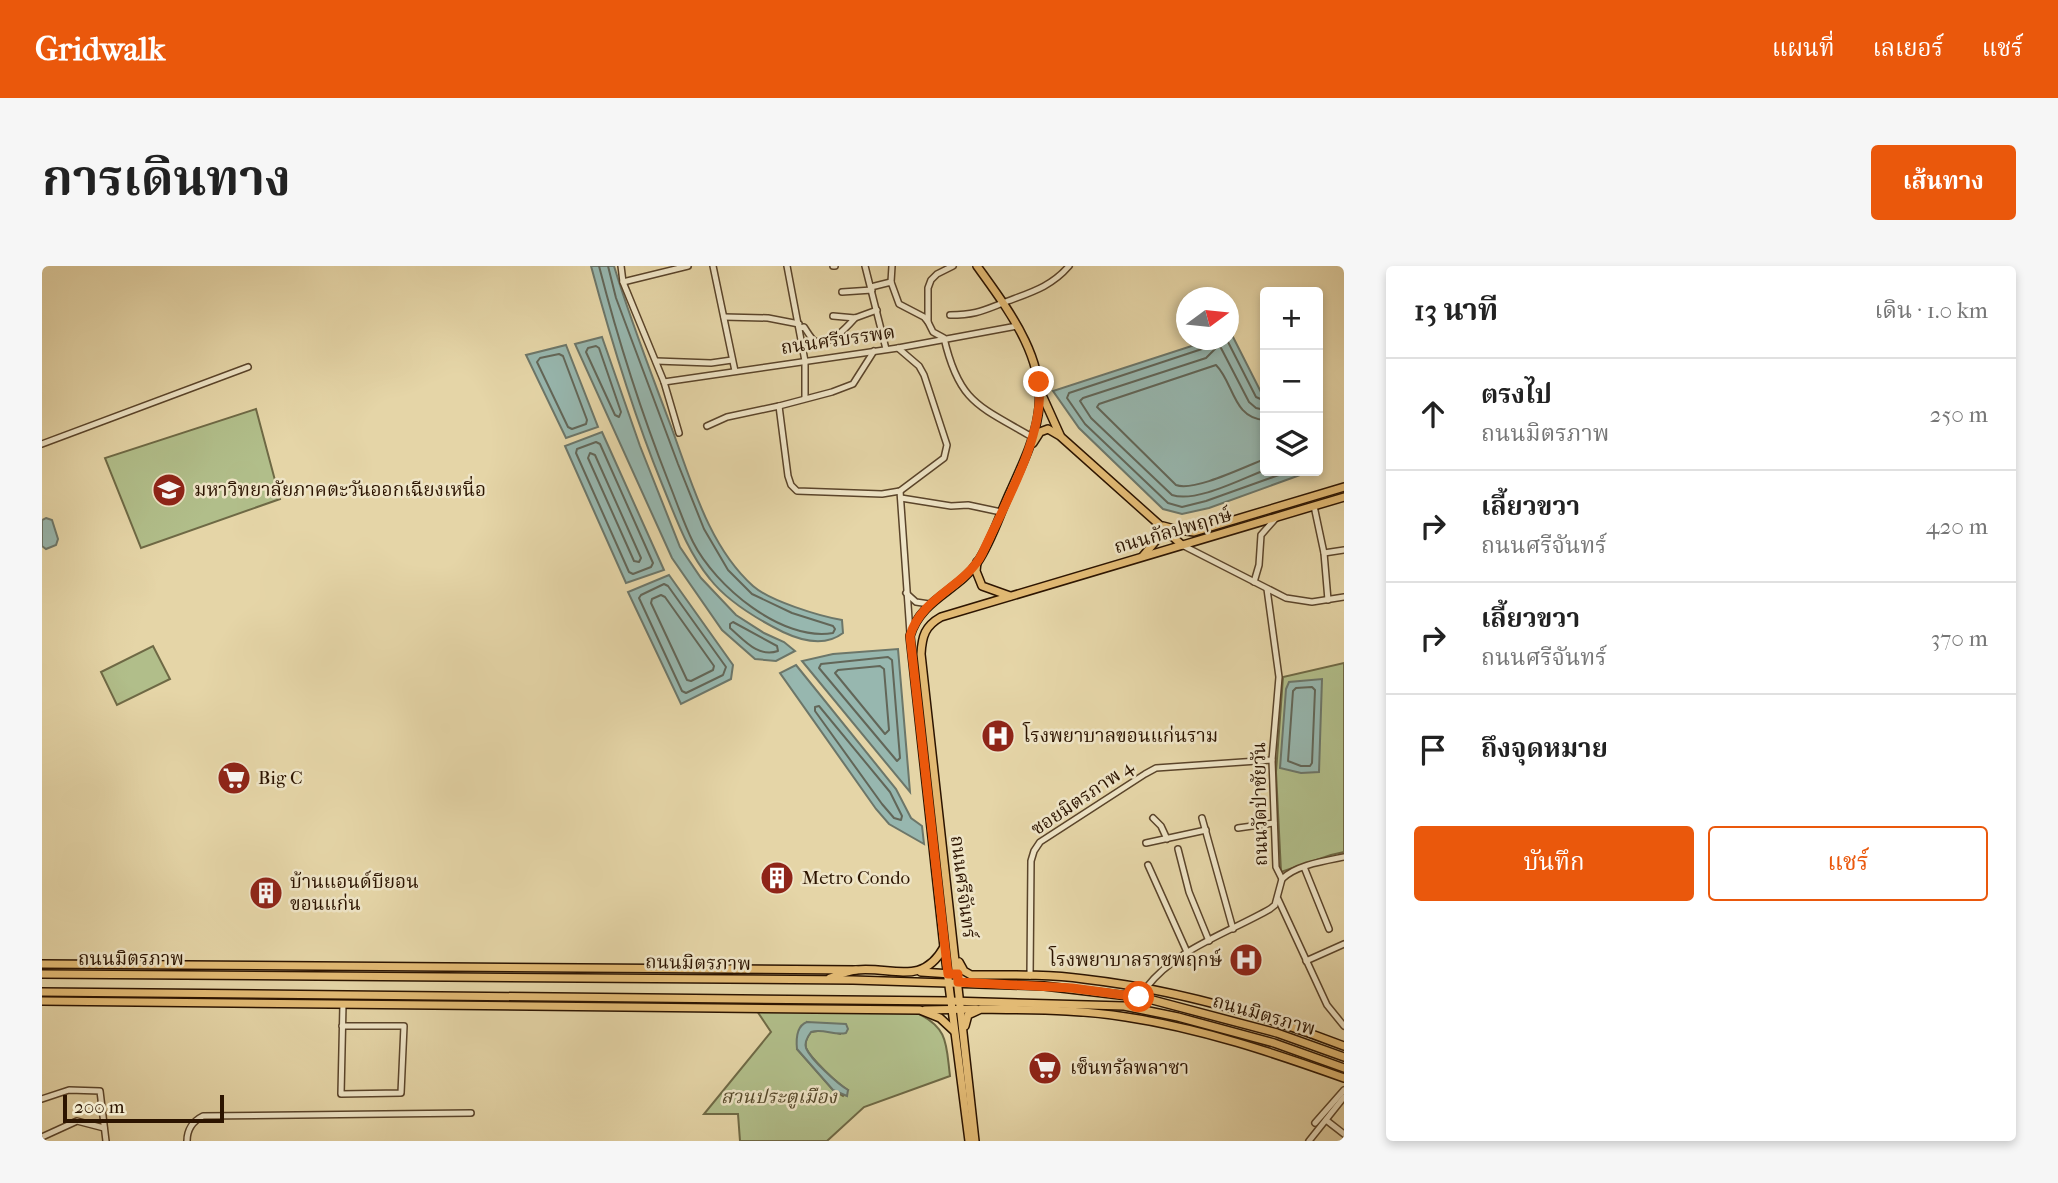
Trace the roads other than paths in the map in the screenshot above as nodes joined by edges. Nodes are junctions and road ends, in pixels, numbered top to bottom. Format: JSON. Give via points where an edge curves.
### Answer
{"nodes":[{"id":1,"x":621,"y":266,"type":"edge"},
{"id":2,"x":688,"y":266,"type":"edge"},
{"id":3,"x":713,"y":266,"type":"edge"},
{"id":4,"x":787,"y":266,"type":"edge"},
{"id":5,"x":865,"y":266,"type":"edge"},
{"id":6,"x":892,"y":266,"type":"edge"},
{"id":7,"x":953,"y":266,"type":"edge"},
{"id":8,"x":977,"y":266,"type":"edge"},
{"id":9,"x":1069,"y":266,"type":"edge"},
{"id":10,"x":623,"y":282,"type":"junction"},
{"id":11,"x":891,"y":282,"type":"junction"},
{"id":12,"x":871,"y":288,"type":"junction"},
{"id":13,"x":842,"y":292,"type":"dead end"},
{"id":14,"x":1003,"y":303,"type":"junction"},
{"id":15,"x":877,"y":310,"type":"junction"},
{"id":16,"x":950,"y":315,"type":"dead end"},
{"id":17,"x":834,"y":316,"type":"dead end"},
{"id":18,"x":724,"y":317,"type":"junction"},
{"id":19,"x":855,"y":318,"type":"junction"},
{"id":20,"x":928,"y":322,"type":"junction"},
{"id":21,"x":799,"y":326,"type":"junction"},
{"id":22,"x":1017,"y":326,"type":"junction"},
{"id":23,"x":944,"y":338,"type":"junction"},
{"id":24,"x":898,"y":348,"type":"junction"},
{"id":25,"x":886,"y":349,"type":"junction"},
{"id":26,"x":874,"y":351,"type":"junction"},
{"id":27,"x":732,"y":360,"type":"junction"},
{"id":28,"x":656,"y":361,"type":"junction"},
{"id":29,"x":805,"y":361,"type":"junction"},
{"id":30,"x":248,"y":367,"type":"dead end"},
{"id":31,"x":734,"y":372,"type":"junction"},
{"id":32,"x":664,"y":382,"type":"junction"},
{"id":33,"x":1040,"y":388,"type":"junction"},
{"id":34,"x":805,"y":398,"type":"junction"},
{"id":35,"x":779,"y":406,"type":"junction"},
{"id":36,"x":706,"y":426,"type":"dead end"},
{"id":37,"x":679,"y":433,"type":"dead end"},
{"id":38,"x":1060,"y":436,"type":"junction"},
{"id":39,"x":1032,"y":437,"type":"junction"},
{"id":40,"x":42,"y":444,"type":"edge"},
{"id":41,"x":1030,"y":446,"type":"junction"},
{"id":42,"x":1344,"y":487,"type":"edge"},
{"id":43,"x":900,"y":495,"type":"junction"},
{"id":44,"x":1344,"y":497,"type":"edge"},
{"id":45,"x":1314,"y":506,"type":"junction"},
{"id":46,"x":1001,"y":512,"type":"junction"},
{"id":47,"x":1242,"y":517,"type":"junction"},
{"id":48,"x":1277,"y":517,"type":"junction"},
{"id":49,"x":1159,"y":524,"type":"junction"},
{"id":50,"x":1244,"y":527,"type":"junction"},
{"id":51,"x":1202,"y":539,"type":"junction"},
{"id":52,"x":1182,"y":545,"type":"junction"},
{"id":53,"x":1344,"y":550,"type":"edge"},
{"id":54,"x":1324,"y":553,"type":"junction"},
{"id":55,"x":1200,"y":555,"type":"junction"},
{"id":56,"x":1143,"y":557,"type":"junction"},
{"id":57,"x":978,"y":562,"type":"junction"},
{"id":58,"x":1254,"y":582,"type":"junction"},
{"id":59,"x":1267,"y":589,"type":"junction"},
{"id":60,"x":906,"y":593,"type":"junction"},
{"id":61,"x":1011,"y":596,"type":"junction"},
{"id":62,"x":1344,"y":597,"type":"edge"},
{"id":63,"x":1328,"y":600,"type":"junction"},
{"id":64,"x":929,"y":604,"type":"junction"},
{"id":65,"x":910,"y":636,"type":"junction"},
{"id":66,"x":923,"y":638,"type":"joint"},
{"id":67,"x":1272,"y":760,"type":"junction"},
{"id":68,"x":1153,"y":818,"type":"dead end"},
{"id":69,"x":1202,"y":818,"type":"dead end"},
{"id":70,"x":1274,"y":823,"type":"junction"},
{"id":71,"x":1238,"y":828,"type":"dead end"},
{"id":72,"x":1206,"y":830,"type":"junction"},
{"id":73,"x":1167,"y":839,"type":"junction"},
{"id":74,"x":1146,"y":843,"type":"dead end"},
{"id":75,"x":1178,"y":849,"type":"dead end"},
{"id":76,"x":1344,"y":857,"type":"edge"},
{"id":77,"x":1148,"y":865,"type":"dead end"},
{"id":78,"x":1304,"y":867,"type":"junction"},
{"id":79,"x":1282,"y":879,"type":"junction"},
{"id":80,"x":1277,"y":898,"type":"junction"},
{"id":81,"x":1233,"y":929,"type":"junction"},
{"id":82,"x":1329,"y":929,"type":"dead end"},
{"id":83,"x":1209,"y":941,"type":"junction"},
{"id":84,"x":1344,"y":944,"type":"edge"},
{"id":85,"x":944,"y":947,"type":"junction"},
{"id":86,"x":955,"y":948,"type":"junction"},
{"id":87,"x":1187,"y":952,"type":"junction"},
{"id":88,"x":1306,"y":961,"type":"junction"},
{"id":89,"x":42,"y":964,"type":"edge"},
{"id":90,"x":83,"y":964,"type":"junction"},
{"id":91,"x":141,"y":964,"type":"junction"},
{"id":92,"x":408,"y":967,"type":"junction"},
{"id":93,"x":465,"y":967,"type":"junction"},
{"id":94,"x":640,"y":968,"type":"junction"},
{"id":95,"x":699,"y":969,"type":"junction"},
{"id":96,"x":856,"y":970,"type":"junction"},
{"id":97,"x":914,"y":972,"type":"junction"},
{"id":98,"x":42,"y":974,"type":"edge"},
{"id":99,"x":71,"y":974,"type":"junction"},
{"id":100,"x":153,"y":975,"type":"junction"},
{"id":101,"x":971,"y":975,"type":"junction"},
{"id":102,"x":275,"y":976,"type":"junction"},
{"id":103,"x":393,"y":976,"type":"junction"},
{"id":104,"x":1030,"y":976,"type":"junction"},
{"id":105,"x":481,"y":977,"type":"junction"},
{"id":106,"x":625,"y":978,"type":"junction"},
{"id":107,"x":949,"y":978,"type":"junction"},
{"id":108,"x":958,"y":978,"type":"junction"},
{"id":109,"x":1083,"y":978,"type":"junction"},
{"id":110,"x":712,"y":979,"type":"junction"},
{"id":111,"x":819,"y":981,"type":"junction"},
{"id":112,"x":1044,"y":986,"type":"junction"},
{"id":113,"x":1146,"y":988,"type":"junction"},
{"id":114,"x":42,"y":992,"type":"edge"},
{"id":115,"x":110,"y":993,"type":"junction"},
{"id":116,"x":199,"y":994,"type":"junction"},
{"id":117,"x":275,"y":994,"type":"junction"},
{"id":118,"x":554,"y":997,"type":"junction"},
{"id":119,"x":637,"y":998,"type":"junction"},
{"id":120,"x":821,"y":999,"type":"junction"},
{"id":121,"x":42,"y":1002,"type":"edge"},
{"id":122,"x":121,"y":1002,"type":"junction"},
{"id":123,"x":184,"y":1003,"type":"junction"},
{"id":124,"x":1080,"y":1003,"type":"junction"},
{"id":125,"x":342,"y":1004,"type":"junction"},
{"id":126,"x":951,"y":1005,"type":"junction"},
{"id":127,"x":960,"y":1005,"type":"junction"},
{"id":128,"x":566,"y":1006,"type":"junction"},
{"id":129,"x":623,"y":1007,"type":"junction"},
{"id":130,"x":850,"y":1008,"type":"junction"},
{"id":131,"x":981,"y":1009,"type":"junction"},
{"id":132,"x":920,"y":1010,"type":"junction"},
{"id":133,"x":1043,"y":1010,"type":"junction"},
{"id":134,"x":1344,"y":1013,"type":"edge"},
{"id":135,"x":1336,"y":1015,"type":"junction"},
{"id":136,"x":342,"y":1026,"type":"junction"},
{"id":137,"x":1344,"y":1026,"type":"edge"},
{"id":138,"x":955,"y":1032,"type":"junction"},
{"id":139,"x":964,"y":1033,"type":"junction"},
{"id":140,"x":1321,"y":1038,"type":"junction"},
{"id":141,"x":1301,"y":1041,"type":"junction"},
{"id":142,"x":1344,"y":1046,"type":"edge"},
{"id":143,"x":1298,"y":1051,"type":"junction"},
{"id":144,"x":1344,"y":1057,"type":"edge"},
{"id":145,"x":1307,"y":1064,"type":"junction"},
{"id":146,"x":1344,"y":1068,"type":"edge"},
{"id":147,"x":1344,"y":1078,"type":"edge"},
{"id":148,"x":1344,"y":1090,"type":"edge"},
{"id":149,"x":1344,"y":1097,"type":"edge"},
{"id":150,"x":42,"y":1099,"type":"edge"},
{"id":151,"x":471,"y":1113,"type":"dead end"},
{"id":152,"x":1326,"y":1120,"type":"junction"},
{"id":153,"x":1315,"y":1124,"type":"dead end"},
{"id":154,"x":104,"y":1128,"type":"junction"},
{"id":155,"x":1344,"y":1135,"type":"edge"},
{"id":156,"x":42,"y":1140,"type":"edge"},
{"id":157,"x":106,"y":1141,"type":"edge"},
{"id":158,"x":187,"y":1141,"type":"edge"},
{"id":159,"x":969,"y":1141,"type":"edge"},
{"id":160,"x":975,"y":1141,"type":"edge"},
{"id":161,"x":1309,"y":1141,"type":"edge"}],
"edges":[{"from":1,"to":10,"type":"street"},
{"from":2,"to":10,"type":"street"},
{"from":3,"to":18,"type":"street"},
{"from":4,"to":21,"type":"street"},
{"from":5,"to":12,"type":"street"},
{"from":6,"to":11,"type":"street"},
{"from":7,"to":20,"type":"street","via":[[929,283]]},
{"from":8,"to":14,"type":"main road"},
{"from":9,"to":14,"type":"street","via":[[1045,288]]},
{"from":10,"to":28,"type":"street"},
{"from":11,"to":12,"type":"street"},
{"from":11,"to":20,"type":"street","via":[[899,304]]},
{"from":12,"to":13,"type":"street"},
{"from":12,"to":15,"type":"street"},
{"from":14,"to":16,"type":"street","via":[[980,313]]},
{"from":14,"to":22,"type":"main road"},
{"from":15,"to":19,"type":"street"},
{"from":15,"to":25,"type":"street"},
{"from":17,"to":19,"type":"street"},
{"from":18,"to":21,"type":"street","via":[[768,318]]},
{"from":18,"to":27,"type":"street"},
{"from":19,"to":21,"type":"street","via":[[845,330],[820,342]]},
{"from":20,"to":23,"type":"street","via":[[933,332]]},
{"from":21,"to":29,"type":"street"},
{"from":22,"to":23,"type":"street","name":"ถนนศรีบรรพด"},
{"from":22,"to":33,"type":"main road"},
{"from":23,"to":24,"type":"street","name":"ถนนศรีบรรพด"},
{"from":23,"to":39,"type":"street","via":[[955,376],[973,402]]},
{"from":24,"to":25,"type":"street","name":"ถนนศรีบรรพด"},
{"from":24,"to":43,"type":"street","via":[[922,370],[947,449],[941,462]]},
{"from":25,"to":26,"type":"street","name":"ถนนศรีบรรพด"},
{"from":26,"to":29,"type":"street","name":"ถนนศรีบรรพด"},
{"from":26,"to":34,"type":"street","via":[[852,384]]},
{"from":27,"to":28,"type":"street"},
{"from":27,"to":31,"type":"street"},
{"from":28,"to":32,"type":"street"},
{"from":29,"to":31,"type":"street","name":"ถนนศรีบรรพด"},
{"from":29,"to":34,"type":"street"},
{"from":30,"to":40,"type":"street"},
{"from":31,"to":32,"type":"street","name":"ถนนศรีบรรพด"},
{"from":32,"to":37,"type":"street"},
{"from":33,"to":38,"type":"main road"},
{"from":33,"to":39,"type":"main road"},
{"from":34,"to":35,"type":"street"},
{"from":35,"to":36,"type":"street"},
{"from":35,"to":43,"type":"street","via":[[788,476],[797,491]]},
{"from":38,"to":41,"type":"main road","via":[[1043,430]]},
{"from":38,"to":49,"type":"main road"},
{"from":39,"to":41,"type":"main road"},
{"from":41,"to":46,"type":"main road"},
{"from":42,"to":47,"type":"main road","name":"ถนนกัลปพฤกษ์"},
{"from":43,"to":46,"type":"street"},
{"from":43,"to":60,"type":"street"},
{"from":44,"to":45,"type":"main road","name":"ถนนกัลปพฤกษ์"},
{"from":45,"to":48,"type":"main road","name":"ถนนกัลปพฤกษ์"},
{"from":45,"to":54,"type":"street"},
{"from":46,"to":57,"type":"main road"},
{"from":47,"to":49,"type":"main road","name":"ถนนกัลปพฤกษ์","via":[[1194,532]]},
{"from":47,"to":50,"type":"street"},
{"from":48,"to":50,"type":"main road","name":"ถนนกัลปพฤกษ์"},
{"from":48,"to":58,"type":"street","via":[[1261,535]]},
{"from":49,"to":52,"type":"main road"},
{"from":49,"to":56,"type":"main road","via":[[1159,537]]},
{"from":50,"to":51,"type":"main road","name":"ถนนกัลปพฤกษ์"},
{"from":51,"to":52,"type":"main road","name":"ถนนกัลปพฤกษ์"},
{"from":51,"to":55,"type":"street"},
{"from":52,"to":55,"type":"street"},
{"from":52,"to":56,"type":"main road","name":"ถนนกัลปพฤกษ์"},
{"from":53,"to":54,"type":"street"},
{"from":54,"to":63,"type":"street"},
{"from":55,"to":58,"type":"street"},
{"from":56,"to":61,"type":"main road","name":"ถนนกัลปพฤกษ์"},
{"from":57,"to":61,"type":"main road","via":[[982,586]]},
{"from":57,"to":64,"type":"main road"},
{"from":58,"to":59,"type":"street"},
{"from":59,"to":63,"type":"street","via":[[1296,601]]},
{"from":59,"to":67,"type":"street","name":"ถนนวัดป่าชัยวัน","via":[[1279,677]]},
{"from":60,"to":64,"type":"street","via":[[916,602]]},
{"from":60,"to":65,"type":"street"},
{"from":61,"to":66,"type":"main road","name":"ถนนกัลปพฤกษ์","via":[[930,622]]},
{"from":62,"to":63,"type":"street"},
{"from":64,"to":65,"type":"main road"},
{"from":65,"to":85,"type":"main road","name":"ถนนศรีจันทร์"},
{"from":66,"to":86,"type":"main road","name":"ถนนศรีจันทร์","via":[[921,654]]},
{"from":67,"to":70,"type":"street","name":"ถนนวัดป่าชัยวัน"},
{"from":67,"to":104,"type":"street","name":"ซอยมิตรภาพ 4","via":[[1156,768],[1040,842],[1031,861]]},
{"from":68,"to":73,"type":"street"},
{"from":69,"to":72,"type":"street"},
{"from":70,"to":71,"type":"street"},
{"from":70,"to":79,"type":"street","name":"ถนนวัดป่าชัยวัน","via":[[1276,867]]},
{"from":72,"to":73,"type":"street"},
{"from":72,"to":81,"type":"street"},
{"from":73,"to":74,"type":"street"},
{"from":75,"to":83,"type":"street"},
{"from":76,"to":78,"type":"street"},
{"from":77,"to":87,"type":"street"},
{"from":78,"to":79,"type":"street"},
{"from":78,"to":82,"type":"street"},
{"from":79,"to":80,"type":"street","name":"ถนนวัดป่าชัยวัน"},
{"from":80,"to":81,"type":"street","via":[[1270,909]]},
{"from":80,"to":88,"type":"street"},
{"from":81,"to":83,"type":"street"},
{"from":83,"to":87,"type":"street"},
{"from":84,"to":88,"type":"street"},
{"from":85,"to":97,"type":"main road","via":[[934,963]]},
{"from":85,"to":107,"type":"main road","name":"ถนนศรีจันทร์"},
{"from":86,"to":101,"type":"main road","via":[[960,965]]},
{"from":86,"to":108,"type":"main road","name":"ถนนศรีจันทร์"},
{"from":87,"to":113,"type":"street"},
{"from":88,"to":135,"type":"street"},
{"from":89,"to":90,"type":"main road","name":"ถนนมิตรภาพ"},
{"from":90,"to":91,"type":"main road","name":"ถนนมิตรภาพ"},
{"from":90,"to":99,"type":"main road"},
{"from":91,"to":92,"type":"main road","name":"ถนนมิตรภาพ"},
{"from":91,"to":100,"type":"main road"},
{"from":92,"to":93,"type":"main road","name":"ถนนมิตรภาพ"},
{"from":92,"to":103,"type":"main road"},
{"from":93,"to":94,"type":"main road","name":"ถนนมิตรภาพ"},
{"from":93,"to":105,"type":"main road"},
{"from":94,"to":95,"type":"main road","name":"ถนนมิตรภาพ"},
{"from":94,"to":106,"type":"main road"},
{"from":95,"to":96,"type":"main road","name":"ถนนมิตรภาพ"},
{"from":95,"to":110,"type":"main road"},
{"from":96,"to":97,"type":"main road","name":"ถนนมิตรภาพ"},
{"from":96,"to":111,"type":"main road"},
{"from":97,"to":107,"type":"main road","name":"ถนนมิตรภาพ"},
{"from":98,"to":99,"type":"main road","name":"ถนนมิตรภาพ"},
{"from":99,"to":100,"type":"main road","name":"ถนนมิตรภาพ"},
{"from":100,"to":102,"type":"main road","name":"ถนนมิตรภาพ"},
{"from":101,"to":104,"type":"main road","name":"ถนนมิตรภาพ"},
{"from":101,"to":108,"type":"main road","name":"ถนนมิตรภาพ"},
{"from":102,"to":103,"type":"main road","name":"ถนนมิตรภาพ"},
{"from":102,"to":117,"type":"main road"},
{"from":103,"to":105,"type":"main road","name":"ถนนมิตรภาพ"},
{"from":104,"to":109,"type":"main road","name":"ถนนมิตรภาพ"},
{"from":105,"to":106,"type":"main road","name":"ถนนมิตรภาพ"},
{"from":106,"to":110,"type":"main road","name":"ถนนมิตรภาพ"},
{"from":107,"to":108,"type":"main road","name":"ถนนมิตรภาพ"},
{"from":107,"to":111,"type":"main road","name":"ถนนมิตรภาพ"},
{"from":107,"to":126,"type":"main road","name":"ถนนศรีจันทร์"},
{"from":108,"to":112,"type":"main road","name":"ถนนมิตรภาพ"},
{"from":108,"to":127,"type":"main road","name":"ถนนศรีจันทร์"},
{"from":109,"to":112,"type":"main road"},
{"from":109,"to":113,"type":"main road","name":"ถนนมิตรภาพ"},
{"from":110,"to":111,"type":"main road","name":"ถนนมิตรภาพ"},
{"from":112,"to":141,"type":"main road","name":"ถนนมิตรภาพ","via":[[1139,997]]},
{"from":113,"to":140,"type":"main road","name":"ถนนมิตรภาพ"},
{"from":114,"to":115,"type":"main road","name":"ถนนมิตรภาพ"},
{"from":115,"to":116,"type":"main road","name":"ถนนมิตรภาพ"},
{"from":115,"to":122,"type":"main road"},
{"from":116,"to":117,"type":"main road","name":"ถนนมิตรภาพ"},
{"from":116,"to":123,"type":"main road"},
{"from":117,"to":118,"type":"main road","name":"ถนนมิตรภาพ"},
{"from":118,"to":119,"type":"main road","name":"ถนนมิตรภาพ"},
{"from":118,"to":128,"type":"main road"},
{"from":119,"to":120,"type":"main road","name":"ถนนมิตรภาพ"},
{"from":119,"to":129,"type":"main road"},
{"from":120,"to":126,"type":"main road","name":"ถนนมิตรภาพ"},
{"from":120,"to":130,"type":"main road"},
{"from":121,"to":122,"type":"main road"},
{"from":122,"to":123,"type":"main road"},
{"from":123,"to":125,"type":"main road"},
{"from":124,"to":127,"type":"main road","name":"ถนนมิตรภาพ"},
{"from":124,"to":133,"type":"main road"},
{"from":124,"to":143,"type":"main road","name":"ถนนมิตรภาพ","via":[[1137,1008]]},
{"from":125,"to":128,"type":"main road"},
{"from":125,"to":136,"type":"street"},
{"from":126,"to":127,"type":"main road","name":"ถนนมิตรภาพ"},
{"from":126,"to":132,"type":"main road"},
{"from":126,"to":138,"type":"main road","name":"ถนนศรีจันทร์"},
{"from":127,"to":131,"type":"main road"},
{"from":127,"to":139,"type":"main road","name":"ถนนศรีจันทร์"},
{"from":128,"to":129,"type":"main road"},
{"from":129,"to":130,"type":"main road"},
{"from":130,"to":132,"type":"main road"},
{"from":131,"to":133,"type":"main road"},
{"from":131,"to":139,"type":"main road","via":[[968,1015]]},
{"from":132,"to":138,"type":"main road","via":[[940,1018]]},
{"from":133,"to":145,"type":"main road","name":"ถนนมิตรภาพ","via":[[1135,1018]]},
{"from":134,"to":135,"type":"street"},
{"from":135,"to":137,"type":"street"},
{"from":136,"to":136,"type":"street","via":[[341,1094],[401,1093],[404,1026]]},
{"from":138,"to":159,"type":"main road","name":"ถนนศรีจันทร์"},
{"from":139,"to":160,"type":"main road","name":"ถนนศรีจันทร์"},
{"from":140,"to":141,"type":"main road"},
{"from":140,"to":142,"type":"main road","name":"ถนนมิตรภาพ"},
{"from":141,"to":144,"type":"main road","name":"ถนนมิตรภาพ"},
{"from":143,"to":145,"type":"main road"},
{"from":143,"to":146,"type":"main road","name":"ถนนมิตรภาพ"},
{"from":145,"to":147,"type":"main road","name":"ถนนมิตรภาพ"},
{"from":148,"to":153,"type":"street"},
{"from":149,"to":152,"type":"street"},
{"from":150,"to":154,"type":"street","via":[[69,1090],[100,1091]]},
{"from":151,"to":158,"type":"street","via":[[203,1116],[195,1120]]},
{"from":152,"to":155,"type":"street"},
{"from":152,"to":161,"type":"street"},
{"from":154,"to":156,"type":"street","via":[[77,1121]]},
{"from":154,"to":157,"type":"street"}]}
